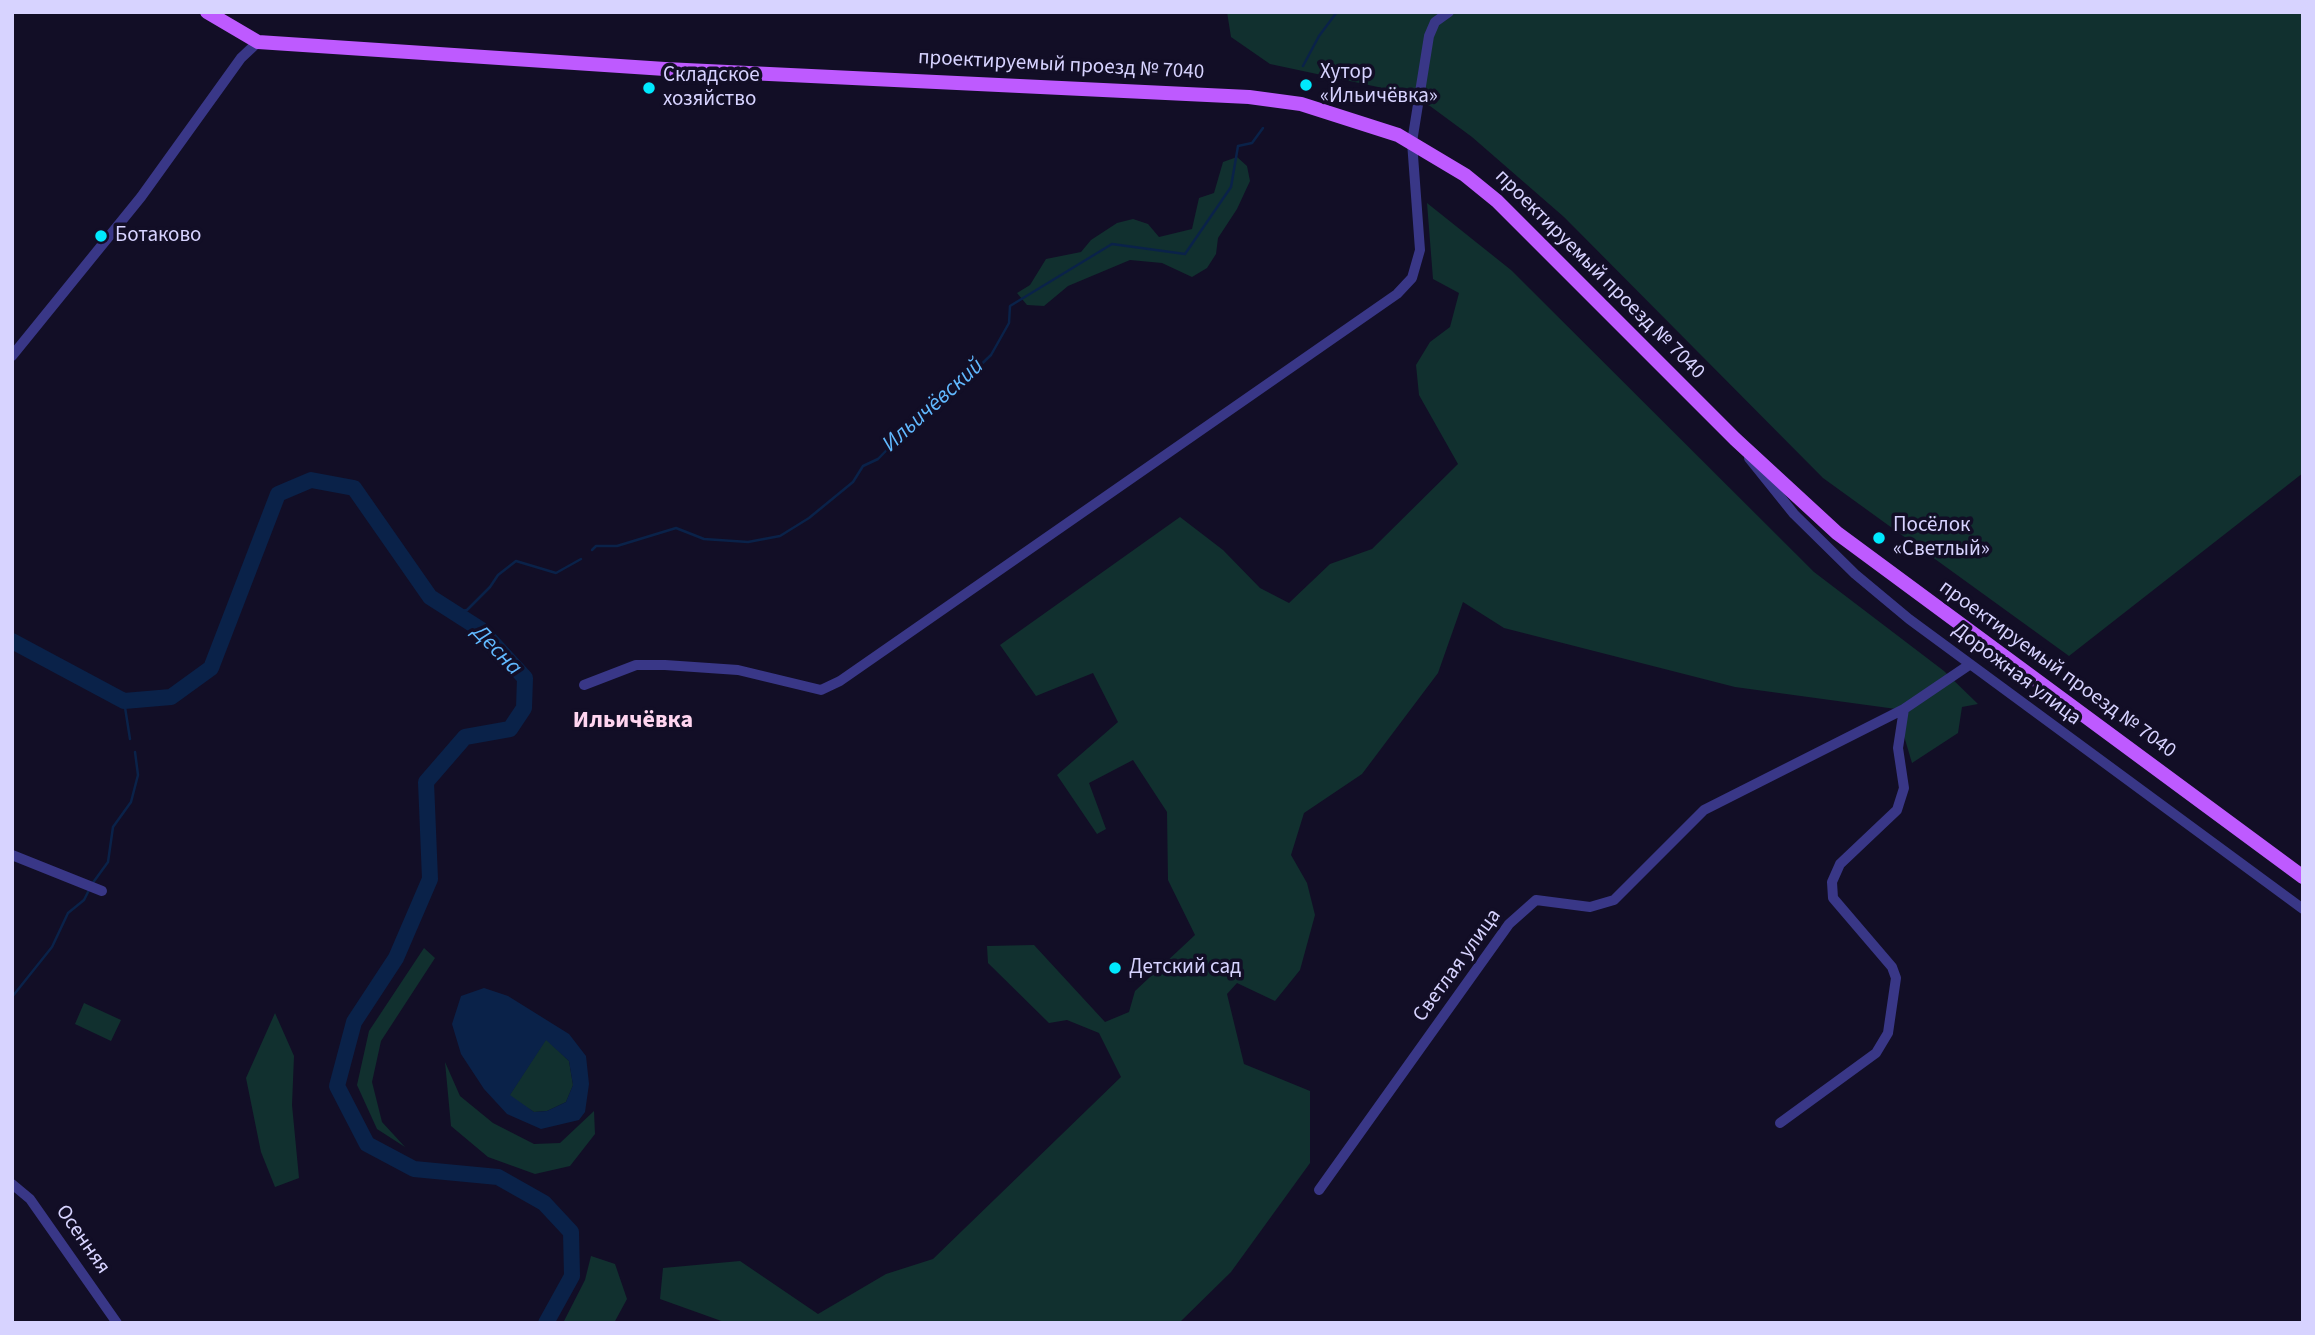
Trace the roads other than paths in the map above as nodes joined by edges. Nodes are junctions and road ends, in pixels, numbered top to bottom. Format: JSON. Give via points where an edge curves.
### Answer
{"nodes":[{"id":1,"x":207,"y":12,"type":"edge"},
{"id":2,"x":1449,"y":12,"type":"edge"},
{"id":3,"x":258,"y":42,"type":"junction"},
{"id":4,"x":1412,"y":142,"type":"junction"},
{"id":5,"x":12,"y":356,"type":"edge"},
{"id":6,"x":1735,"y":439,"type":"junction"},
{"id":7,"x":1969,"y":665,"type":"junction"},
{"id":8,"x":584,"y":685,"type":"dead end"},
{"id":9,"x":1904,"y":709,"type":"junction"},
{"id":10,"x":12,"y":855,"type":"edge"},
{"id":11,"x":2303,"y":877,"type":"edge"},
{"id":12,"x":102,"y":891,"type":"dead end"},
{"id":13,"x":2303,"y":909,"type":"edge"},
{"id":14,"x":1780,"y":1123,"type":"dead end"},
{"id":15,"x":12,"y":1184,"type":"edge"},
{"id":16,"x":1319,"y":1190,"type":"dead end"},
{"id":17,"x":117,"y":1323,"type":"edge"}],
"edges":[{"from":1,"to":3,"type":"main road"},
{"from":2,"to":4,"type":"street","via":[[1435,22],[1429,36]]},
{"from":3,"to":4,"type":"main road","name":"проектируемый проезд № 7040","via":[[665,69],[1249,97],[1298,103]]},
{"from":3,"to":5,"type":"street","via":[[241,58],[141,197]]},
{"from":4,"to":6,"type":"main road","name":"проектируемый проезд № 7040","via":[[1497,201]]},
{"from":4,"to":8,"type":"street","via":[[1420,250],[1412,278],[1397,294],[840,681],[821,690],[738,670],[636,665]]},
{"from":6,"to":7,"type":"street","name":"Дорожная улица","via":[[1794,514],[1855,574]]},
{"from":6,"to":11,"type":"main road","name":"проектируемый проезд № 7040","via":[[1837,533]]},
{"from":7,"to":9,"type":"street","name":"Светлая улица"},
{"from":7,"to":13,"type":"street","name":"Дорожная улица"},
{"from":9,"to":14,"type":"street","via":[[1898,748],[1904,788],[1897,810],[1840,863],[1832,882],[1833,898],[1892,967],[1896,978],[1888,1034],[1876,1053]]},
{"from":9,"to":16,"type":"street","name":"Светлая улица","via":[[1704,810],[1614,900],[1590,907],[1536,900],[1508,924]]},
{"from":10,"to":12,"type":"street"},
{"from":15,"to":17,"type":"street","name":"Осенняя","via":[[30,1199]]}]}
